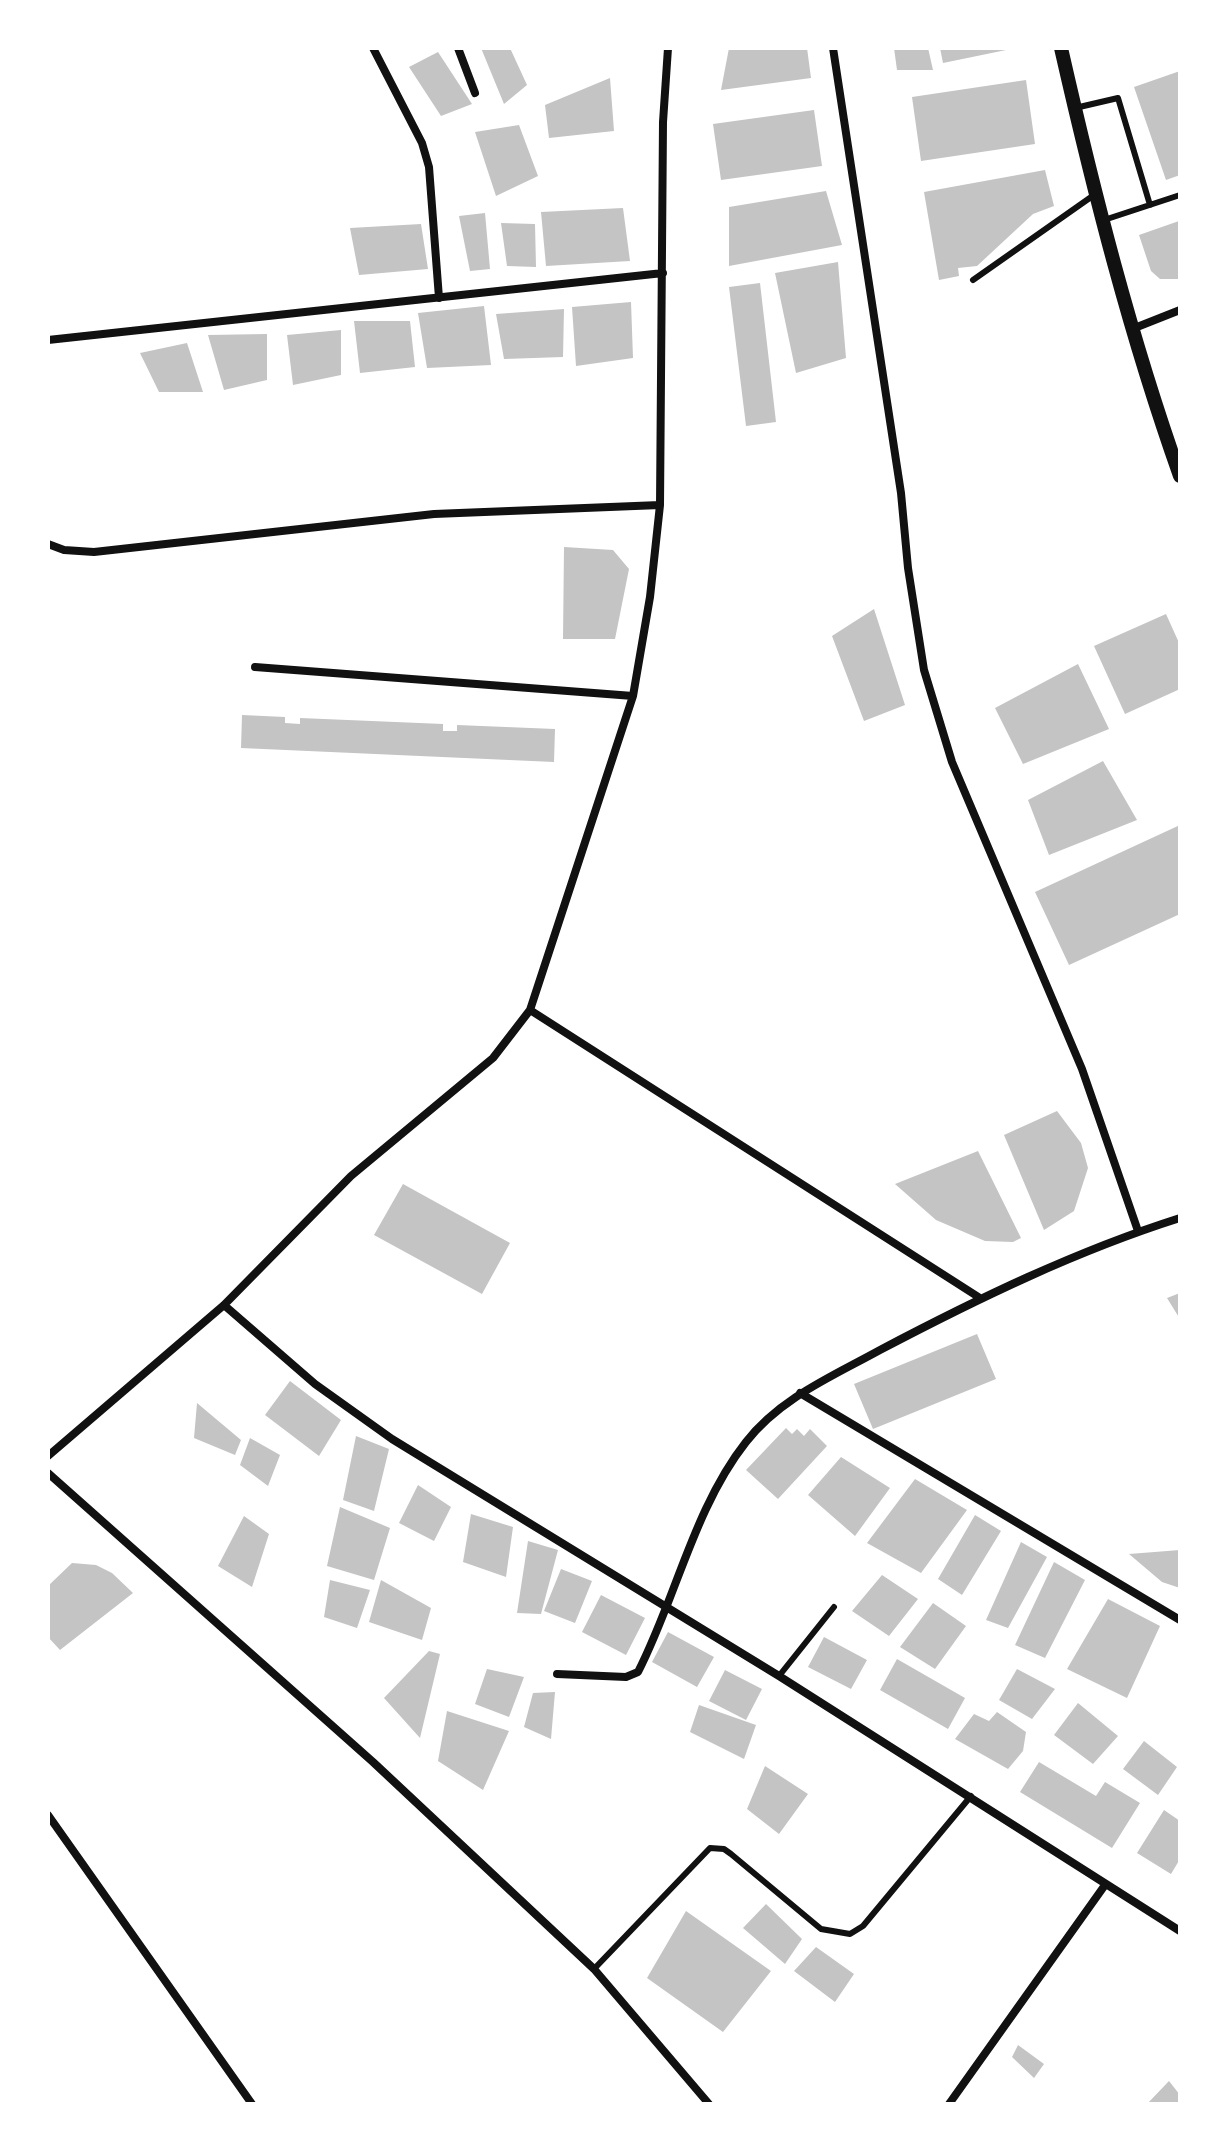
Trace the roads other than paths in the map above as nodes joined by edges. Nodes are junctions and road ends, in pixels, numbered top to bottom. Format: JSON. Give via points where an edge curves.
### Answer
{"nodes":[{"id":1,"x":373,"y":48,"type":"edge"},
{"id":2,"x":458,"y":48,"type":"edge"},
{"id":3,"x":668,"y":48,"type":"edge"},
{"id":4,"x":833,"y":48,"type":"edge"},
{"id":5,"x":1061,"y":48,"type":"edge"},
{"id":6,"x":475,"y":93,"type":"dead end"},
{"id":7,"x":1075,"y":108,"type":"junction"},
{"id":8,"x":1094,"y":195,"type":"junction"},
{"id":9,"x":1180,"y":195,"type":"edge"},
{"id":10,"x":1150,"y":205,"type":"junction"},
{"id":11,"x":1100,"y":221,"type":"junction"},
{"id":12,"x":663,"y":273,"type":"junction"},
{"id":13,"x":973,"y":280,"type":"dead end"},
{"id":14,"x":439,"y":298,"type":"junction"},
{"id":15,"x":1180,"y":310,"type":"edge"},
{"id":16,"x":1130,"y":330,"type":"junction"},
{"id":17,"x":48,"y":340,"type":"edge"},
{"id":18,"x":1180,"y":476,"type":"edge"},
{"id":19,"x":660,"y":505,"type":"junction"},
{"id":20,"x":48,"y":544,"type":"edge"},
{"id":21,"x":255,"y":667,"type":"dead end"},
{"id":22,"x":633,"y":696,"type":"junction"},
{"id":23,"x":530,"y":1010,"type":"junction"},
{"id":24,"x":1180,"y":1218,"type":"edge"},
{"id":25,"x":1138,"y":1231,"type":"junction"},
{"id":26,"x":980,"y":1298,"type":"junction"},
{"id":27,"x":224,"y":1305,"type":"junction"},
{"id":28,"x":800,"y":1393,"type":"junction"},
{"id":29,"x":48,"y":1456,"type":"edge"},
{"id":30,"x":48,"y":1473,"type":"edge"},
{"id":31,"x":666,"y":1606,"type":"junction"},
{"id":32,"x":834,"y":1607,"type":"dead end"},
{"id":33,"x":1180,"y":1620,"type":"edge"},
{"id":34,"x":557,"y":1674,"type":"dead end"},
{"id":35,"x":779,"y":1676,"type":"junction"},
{"id":36,"x":971,"y":1796,"type":"junction"},
{"id":37,"x":48,"y":1815,"type":"edge"},
{"id":38,"x":1105,"y":1885,"type":"junction"},
{"id":39,"x":1180,"y":1931,"type":"edge"},
{"id":40,"x":594,"y":1969,"type":"junction"},
{"id":41,"x":252,"y":2104,"type":"edge"},
{"id":42,"x":709,"y":2104,"type":"edge"},
{"id":43,"x":949,"y":2104,"type":"edge"}],
"edges":[{"from":1,"to":14,"type":"street","via":[[429,167]]},
{"from":2,"to":6,"type":"street"},
{"from":3,"to":12,"type":"street"},
{"from":4,"to":25,"type":"street","via":[[924,670],[974,820],[1082,1069]]},
{"from":5,"to":7,"type":"street"},
{"from":7,"to":8,"type":"street"},
{"from":7,"to":10,"type":"lane","via":[[1118,98]]},
{"from":8,"to":11,"type":"street"},
{"from":8,"to":13,"type":"lane"},
{"from":9,"to":10,"type":"lane"},
{"from":10,"to":11,"type":"lane"},
{"from":11,"to":16,"type":"street"},
{"from":12,"to":14,"type":"street"},
{"from":12,"to":19,"type":"street"},
{"from":14,"to":17,"type":"street"},
{"from":15,"to":16,"type":"street"},
{"from":16,"to":18,"type":"street"},
{"from":19,"to":20,"type":"street","via":[[434,514],[94,552]]},
{"from":19,"to":22,"type":"street"},
{"from":21,"to":22,"type":"street"},
{"from":22,"to":23,"type":"street"},
{"from":23,"to":26,"type":"street"},
{"from":23,"to":27,"type":"street","via":[[493,1058],[351,1176]]},
{"from":24,"to":25,"type":"street"},
{"from":25,"to":26,"type":"street"},
{"from":26,"to":28,"type":"street"},
{"from":27,"to":29,"type":"street"},
{"from":27,"to":31,"type":"street","via":[[315,1384],[392,1439]]},
{"from":28,"to":31,"type":"street","via":[[765,1419],[730,1464]]},
{"from":28,"to":33,"type":"street"},
{"from":30,"to":40,"type":"street","via":[[373,1762]]},
{"from":31,"to":34,"type":"street","via":[[634,1675]]},
{"from":31,"to":35,"type":"street"},
{"from":32,"to":35,"type":"lane"},
{"from":35,"to":36,"type":"street"},
{"from":36,"to":38,"type":"street"},
{"from":36,"to":40,"type":"lane","via":[[863,1926],[850,1934],[821,1929],[731,1854],[710,1848]]},
{"from":37,"to":41,"type":"street"},
{"from":38,"to":39,"type":"street"},
{"from":38,"to":43,"type":"street"},
{"from":40,"to":42,"type":"street"}]}
